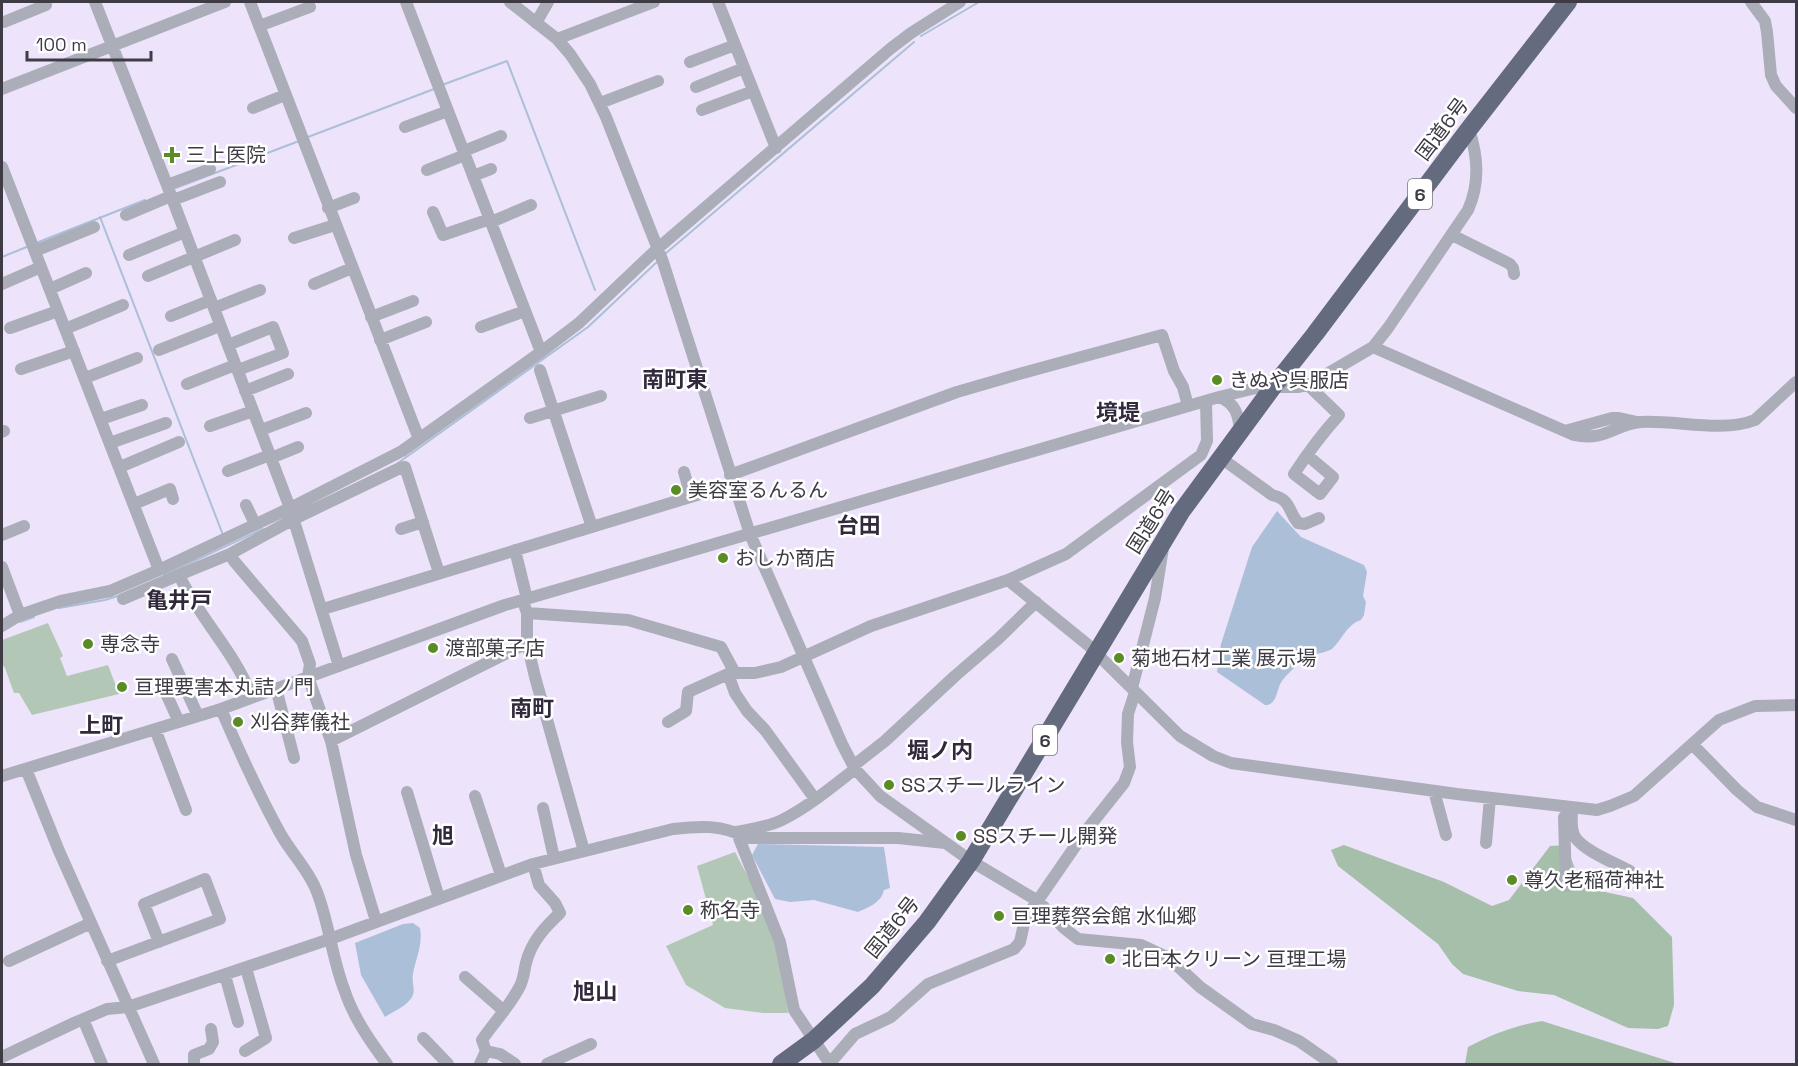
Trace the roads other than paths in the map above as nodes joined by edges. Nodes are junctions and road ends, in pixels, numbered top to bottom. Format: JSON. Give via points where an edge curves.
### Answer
{"nodes":[{"id":1,"x":45,"y":2,"type":"edge"},
{"id":2,"x":95,"y":2,"type":"edge"},
{"id":3,"x":225,"y":2,"type":"edge"},
{"id":4,"x":250,"y":2,"type":"edge"},
{"id":5,"x":406,"y":2,"type":"edge"},
{"id":6,"x":510,"y":2,"type":"edge"},
{"id":7,"x":548,"y":2,"type":"edge"},
{"id":8,"x":654,"y":2,"type":"edge"},
{"id":9,"x":718,"y":2,"type":"edge"},
{"id":10,"x":960,"y":2,"type":"edge"},
{"id":11,"x":1568,"y":2,"type":"edge"},
{"id":12,"x":1751,"y":2,"type":"edge"},
{"id":13,"x":309,"y":7,"type":"dead end"},
{"id":14,"x":4,"y":22,"type":"dead end"},
{"id":15,"x":537,"y":22,"type":"junction"},
{"id":16,"x":259,"y":26,"type":"junction"},
{"id":17,"x":557,"y":39,"type":"junction"},
{"id":18,"x":735,"y":45,"type":"junction"},
{"id":19,"x":112,"y":46,"type":"junction"},
{"id":20,"x":690,"y":62,"type":"dead end"},
{"id":21,"x":744,"y":68,"type":"junction"},
{"id":22,"x":658,"y":81,"type":"dead end"},
{"id":23,"x":696,"y":87,"type":"dead end"},
{"id":24,"x":2,"y":89,"type":"edge"},
{"id":25,"x":753,"y":91,"type":"junction"},
{"id":26,"x":285,"y":95,"type":"junction"},
{"id":27,"x":600,"y":103,"type":"junction"},
{"id":28,"x":253,"y":108,"type":"dead end"},
{"id":29,"x":1797,"y":108,"type":"edge"},
{"id":30,"x":702,"y":110,"type":"dead end"},
{"id":31,"x":448,"y":111,"type":"junction"},
{"id":32,"x":405,"y":127,"type":"dead end"},
{"id":33,"x":1469,"y":129,"type":"junction"},
{"id":34,"x":501,"y":136,"type":"dead end"},
{"id":35,"x":776,"y":148,"type":"junction"},
{"id":36,"x":464,"y":153,"type":"junction"},
{"id":37,"x":210,"y":169,"type":"dead end"},
{"id":38,"x":491,"y":169,"type":"dead end"},
{"id":39,"x":427,"y":170,"type":"dead end"},
{"id":40,"x":3,"y":172,"type":"edge"},
{"id":41,"x":473,"y":176,"type":"junction"},
{"id":42,"x":220,"y":182,"type":"dead end"},
{"id":43,"x":170,"y":194,"type":"junction"},
{"id":44,"x":354,"y":198,"type":"dead end"},
{"id":45,"x":531,"y":205,"type":"dead end"},
{"id":46,"x":328,"y":208,"type":"junction"},
{"id":47,"x":434,"y":212,"type":"dead end"},
{"id":48,"x":126,"y":214,"type":"dead end"},
{"id":49,"x":491,"y":221,"type":"junction"},
{"id":50,"x":335,"y":225,"type":"junction"},
{"id":51,"x":94,"y":227,"type":"dead end"},
{"id":52,"x":185,"y":232,"type":"junction"},
{"id":53,"x":1452,"y":235,"type":"junction"},
{"id":54,"x":294,"y":238,"type":"dead end"},
{"id":55,"x":235,"y":240,"type":"dead end"},
{"id":56,"x":657,"y":249,"type":"junction"},
{"id":57,"x":35,"y":251,"type":"junction"},
{"id":58,"x":129,"y":255,"type":"dead end"},
{"id":59,"x":194,"y":257,"type":"junction"},
{"id":60,"x":41,"y":267,"type":"junction"},
{"id":61,"x":352,"y":268,"type":"junction"},
{"id":62,"x":86,"y":273,"type":"dead end"},
{"id":63,"x":1514,"y":274,"type":"dead end"},
{"id":64,"x":148,"y":276,"type":"dead end"},
{"id":65,"x":2,"y":284,"type":"edge"},
{"id":66,"x":314,"y":284,"type":"dead end"},
{"id":67,"x":50,"y":289,"type":"junction"},
{"id":68,"x":260,"y":290,"type":"dead end"},
{"id":69,"x":413,"y":301,"type":"dead end"},
{"id":70,"x":212,"y":304,"type":"junction"},
{"id":71,"x":123,"y":305,"type":"dead end"},
{"id":72,"x":525,"y":310,"type":"junction"},
{"id":73,"x":58,"y":311,"type":"junction"},
{"id":74,"x":171,"y":316,"type":"dead end"},
{"id":75,"x":371,"y":317,"type":"junction"},
{"id":76,"x":426,"y":322,"type":"dead end"},
{"id":77,"x":220,"y":326,"type":"junction"},
{"id":78,"x":481,"y":327,"type":"dead end"},
{"id":79,"x":9,"y":328,"type":"dead end"},
{"id":80,"x":65,"y":329,"type":"junction"},
{"id":81,"x":380,"y":340,"type":"junction"},
{"id":82,"x":228,"y":345,"type":"junction"},
{"id":83,"x":1373,"y":347,"type":"junction"},
{"id":84,"x":159,"y":350,"type":"dead end"},
{"id":85,"x":74,"y":351,"type":"junction"},
{"id":86,"x":541,"y":352,"type":"junction"},
{"id":87,"x":137,"y":358,"type":"dead end"},
{"id":88,"x":237,"y":368,"type":"junction"},
{"id":89,"x":21,"y":369,"type":"dead end"},
{"id":90,"x":540,"y":370,"type":"dead end"},
{"id":91,"x":288,"y":374,"type":"dead end"},
{"id":92,"x":85,"y":378,"type":"junction"},
{"id":93,"x":1797,"y":382,"type":"edge"},
{"id":94,"x":187,"y":384,"type":"dead end"},
{"id":95,"x":1308,"y":385,"type":"junction"},
{"id":96,"x":1273,"y":387,"type":"junction"},
{"id":97,"x":246,"y":391,"type":"junction"},
{"id":98,"x":601,"y":396,"type":"dead end"},
{"id":99,"x":1219,"y":397,"type":"junction"},
{"id":100,"x":1206,"y":401,"type":"junction"},
{"id":101,"x":142,"y":405,"type":"dead end"},
{"id":102,"x":1188,"y":406,"type":"junction"},
{"id":103,"x":253,"y":411,"type":"junction"},
{"id":104,"x":554,"y":411,"type":"junction"},
{"id":105,"x":306,"y":413,"type":"dead end"},
{"id":106,"x":530,"y":418,"type":"dead end"},
{"id":107,"x":101,"y":419,"type":"junction"},
{"id":108,"x":166,"y":423,"type":"dead end"},
{"id":109,"x":210,"y":426,"type":"dead end"},
{"id":110,"x":261,"y":430,"type":"junction"},
{"id":111,"x":1240,"y":433,"type":"junction"},
{"id":112,"x":419,"y":439,"type":"junction"},
{"id":113,"x":179,"y":442,"type":"dead end"},
{"id":114,"x":110,"y":443,"type":"junction"},
{"id":115,"x":298,"y":447,"type":"dead end"},
{"id":116,"x":1307,"y":455,"type":"dead end"},
{"id":117,"x":270,"y":456,"type":"junction"},
{"id":118,"x":1221,"y":458,"type":"junction"},
{"id":119,"x":120,"y":467,"type":"junction"},
{"id":120,"x":228,"y":471,"type":"dead end"},
{"id":121,"x":684,"y":472,"type":"dead end"},
{"id":122,"x":732,"y":480,"type":"junction"},
{"id":123,"x":691,"y":497,"type":"junction"},
{"id":124,"x":173,"y":499,"type":"dead end"},
{"id":125,"x":134,"y":504,"type":"junction"},
{"id":126,"x":246,"y":505,"type":"dead end"},
{"id":127,"x":292,"y":514,"type":"junction"},
{"id":128,"x":1319,"y":518,"type":"dead end"},
{"id":129,"x":423,"y":522,"type":"junction"},
{"id":130,"x":255,"y":524,"type":"junction"},
{"id":131,"x":24,"y":526,"type":"dead end"},
{"id":132,"x":592,"y":527,"type":"junction"},
{"id":133,"x":401,"y":529,"type":"dead end"},
{"id":134,"x":750,"y":534,"type":"junction"},
{"id":135,"x":2,"y":535,"type":"edge"},
{"id":136,"x":1164,"y":541,"type":"junction"},
{"id":137,"x":515,"y":550,"type":"junction"},
{"id":138,"x":230,"y":554,"type":"junction"},
{"id":139,"x":2,"y":567,"type":"edge"},
{"id":140,"x":159,"y":570,"type":"junction"},
{"id":141,"x":439,"y":573,"type":"junction"},
{"id":142,"x":180,"y":575,"type":"junction"},
{"id":143,"x":4,"y":580,"type":"edge"},
{"id":144,"x":1008,"y":580,"type":"junction"},
{"id":145,"x":123,"y":599,"type":"dead end"},
{"id":146,"x":525,"y":599,"type":"junction"},
{"id":147,"x":1036,"y":602,"type":"junction"},
{"id":148,"x":323,"y":609,"type":"junction"},
{"id":149,"x":527,"y":613,"type":"junction"},
{"id":150,"x":20,"y":615,"type":"junction"},
{"id":151,"x":2,"y":626,"type":"edge"},
{"id":152,"x":527,"y":643,"type":"junction"},
{"id":153,"x":1097,"y":654,"type":"junction"},
{"id":154,"x":805,"y":657,"type":"junction"},
{"id":155,"x":172,"y":659,"type":"dead end"},
{"id":156,"x":339,"y":666,"type":"junction"},
{"id":157,"x":732,"y":674,"type":"junction"},
{"id":158,"x":308,"y":677,"type":"junction"},
{"id":159,"x":276,"y":688,"type":"junction"},
{"id":160,"x":164,"y":689,"type":"dead end"},
{"id":161,"x":1133,"y":690,"type":"junction"},
{"id":162,"x":252,"y":697,"type":"junction"},
{"id":163,"x":1797,"y":705,"type":"edge"},
{"id":164,"x":221,"y":709,"type":"junction"},
{"id":165,"x":198,"y":716,"type":"junction"},
{"id":166,"x":179,"y":722,"type":"junction"},
{"id":167,"x":668,"y":722,"type":"dead end"},
{"id":168,"x":155,"y":729,"type":"junction"},
{"id":169,"x":331,"y":741,"type":"junction"},
{"id":170,"x":1693,"y":745,"type":"junction"},
{"id":171,"x":294,"y":758,"type":"dead end"},
{"id":172,"x":854,"y":767,"type":"junction"},
{"id":173,"x":26,"y":769,"type":"junction"},
{"id":174,"x":2,"y":776,"type":"edge"},
{"id":175,"x":1434,"y":791,"type":"junction"},
{"id":176,"x":407,"y":792,"type":"dead end"},
{"id":177,"x":475,"y":796,"type":"dead end"},
{"id":178,"x":1491,"y":798,"type":"junction"},
{"id":179,"x":815,"y":799,"type":"junction"},
{"id":180,"x":1568,"y":807,"type":"junction"},
{"id":181,"x":543,"y":808,"type":"dead end"},
{"id":182,"x":186,"y":810,"type":"dead end"},
{"id":183,"x":1797,"y":820,"type":"edge"},
{"id":184,"x":736,"y":832,"type":"junction"},
{"id":185,"x":1446,"y":835,"type":"dead end"},
{"id":186,"x":947,"y":843,"type":"junction"},
{"id":187,"x":1486,"y":843,"type":"dead end"},
{"id":188,"x":584,"y":851,"type":"junction"},
{"id":189,"x":554,"y":858,"type":"junction"},
{"id":190,"x":971,"y":861,"type":"junction"},
{"id":191,"x":533,"y":864,"type":"junction"},
{"id":192,"x":1630,"y":871,"type":"dead end"},
{"id":193,"x":501,"y":875,"type":"junction"},
{"id":194,"x":1566,"y":886,"type":"dead end"},
{"id":195,"x":439,"y":898,"type":"junction"},
{"id":196,"x":1038,"y":901,"type":"junction"},
{"id":197,"x":376,"y":921,"type":"junction"},
{"id":198,"x":91,"y":923,"type":"junction"},
{"id":199,"x":330,"y":939,"type":"junction"},
{"id":200,"x":159,"y":942,"type":"junction"},
{"id":201,"x":9,"y":961,"type":"dead end"},
{"id":202,"x":107,"y":961,"type":"junction"},
{"id":203,"x":246,"y":968,"type":"junction"},
{"id":204,"x":225,"y":975,"type":"junction"},
{"id":205,"x":465,"y":977,"type":"dead end"},
{"id":206,"x":128,"y":1007,"type":"junction"},
{"id":207,"x":504,"y":1011,"type":"junction"},
{"id":208,"x":83,"y":1019,"type":"junction"},
{"id":209,"x":238,"y":1022,"type":"dead end"},
{"id":210,"x":212,"y":1029,"type":"dead end"},
{"id":211,"x":423,"y":1038,"type":"dead end"},
{"id":212,"x":814,"y":1040,"type":"junction"},
{"id":213,"x":591,"y":1044,"type":"dead end"},
{"id":214,"x":245,"y":1051,"type":"dead end"},
{"id":215,"x":486,"y":1051,"type":"junction"},
{"id":216,"x":2,"y":1057,"type":"edge"},
{"id":217,"x":193,"y":1064,"type":"edge"},
{"id":218,"x":830,"y":1064,"type":"edge"},
{"id":219,"x":102,"y":1065,"type":"edge"},
{"id":220,"x":154,"y":1065,"type":"edge"},
{"id":221,"x":387,"y":1065,"type":"edge"},
{"id":222,"x":448,"y":1065,"type":"edge"},
{"id":223,"x":480,"y":1065,"type":"edge"},
{"id":224,"x":515,"y":1065,"type":"edge"},
{"id":225,"x":546,"y":1065,"type":"edge"},
{"id":226,"x":781,"y":1065,"type":"edge"},
{"id":227,"x":1332,"y":1065,"type":"edge"}],
"edges":[{"from":1,"to":14,"type":"street","via":[[46,5]]},
{"from":2,"to":19,"type":"street"},
{"from":3,"to":19,"type":"street"},
{"from":4,"to":16,"type":"street"},
{"from":5,"to":31,"type":"street"},
{"from":6,"to":15,"type":"street"},
{"from":7,"to":15,"type":"street"},
{"from":8,"to":17,"type":"street"},
{"from":9,"to":18,"type":"street"},
{"from":10,"to":35,"type":"street","via":[[910,33]]},
{"from":11,"to":33,"type":"highway","name":"国道6号","number":"6"},
{"from":12,"to":29,"type":"street","via":[[1765,21],[1771,75]]},
{"from":13,"to":16,"type":"street"},
{"from":15,"to":17,"type":"street"},
{"from":16,"to":26,"type":"street"},
{"from":17,"to":27,"type":"street"},
{"from":18,"to":20,"type":"street"},
{"from":18,"to":21,"type":"street"},
{"from":19,"to":24,"type":"street"},
{"from":19,"to":43,"type":"street"},
{"from":21,"to":23,"type":"street"},
{"from":21,"to":25,"type":"street"},
{"from":22,"to":27,"type":"street"},
{"from":25,"to":30,"type":"street"},
{"from":25,"to":35,"type":"street"},
{"from":26,"to":28,"type":"street"},
{"from":26,"to":46,"type":"street"},
{"from":27,"to":56,"type":"street"},
{"from":31,"to":32,"type":"street"},
{"from":31,"to":36,"type":"street"},
{"from":33,"to":53,"type":"street","via":[[1476,158],[1475,194]]},
{"from":33,"to":96,"type":"highway","name":"国道6号","number":"6"},
{"from":34,"to":36,"type":"street"},
{"from":35,"to":56,"type":"street"},
{"from":36,"to":39,"type":"street"},
{"from":36,"to":41,"type":"street"},
{"from":37,"to":43,"type":"street"},
{"from":38,"to":41,"type":"street"},
{"from":40,"to":57,"type":"street"},
{"from":41,"to":49,"type":"street"},
{"from":42,"to":43,"type":"street"},
{"from":43,"to":48,"type":"street"},
{"from":43,"to":52,"type":"street"},
{"from":44,"to":46,"type":"street"},
{"from":45,"to":49,"type":"street"},
{"from":46,"to":50,"type":"street"},
{"from":47,"to":49,"type":"street","via":[[443,235]]},
{"from":49,"to":72,"type":"street"},
{"from":50,"to":54,"type":"street"},
{"from":50,"to":61,"type":"street"},
{"from":51,"to":57,"type":"street"},
{"from":52,"to":58,"type":"street"},
{"from":52,"to":59,"type":"street"},
{"from":53,"to":63,"type":"street","via":[[1510,264]]},
{"from":53,"to":83,"type":"street"},
{"from":55,"to":59,"type":"street"},
{"from":56,"to":86,"type":"street","via":[[579,323]]},
{"from":56,"to":122,"type":"street"},
{"from":57,"to":60,"type":"street"},
{"from":59,"to":64,"type":"street"},
{"from":59,"to":70,"type":"street"},
{"from":60,"to":65,"type":"street"},
{"from":60,"to":67,"type":"street"},
{"from":61,"to":66,"type":"street"},
{"from":61,"to":75,"type":"street"},
{"from":62,"to":67,"type":"street"},
{"from":67,"to":73,"type":"street"},
{"from":68,"to":70,"type":"street"},
{"from":69,"to":75,"type":"street"},
{"from":70,"to":74,"type":"street"},
{"from":70,"to":77,"type":"street"},
{"from":71,"to":80,"type":"street"},
{"from":72,"to":78,"type":"street"},
{"from":72,"to":86,"type":"street"},
{"from":73,"to":79,"type":"street"},
{"from":73,"to":80,"type":"street"},
{"from":75,"to":81,"type":"street"},
{"from":76,"to":81,"type":"street"},
{"from":77,"to":82,"type":"street"},
{"from":77,"to":84,"type":"street"},
{"from":80,"to":85,"type":"street"},
{"from":81,"to":112,"type":"street"},
{"from":82,"to":88,"type":"street"},
{"from":82,"to":88,"type":"street","via":[[273,327],[283,353]]},
{"from":83,"to":93,"type":"street","via":[[1585,437],[1638,422],[1747,423]]},
{"from":83,"to":95,"type":"street"},
{"from":85,"to":89,"type":"street"},
{"from":85,"to":92,"type":"street"},
{"from":86,"to":112,"type":"street"},
{"from":87,"to":92,"type":"street"},
{"from":88,"to":94,"type":"street"},
{"from":88,"to":97,"type":"street"},
{"from":90,"to":104,"type":"street"},
{"from":91,"to":97,"type":"street"},
{"from":92,"to":107,"type":"street"},
{"from":95,"to":96,"type":"street"},
{"from":95,"to":116,"type":"street","via":[[1339,415]]},
{"from":96,"to":99,"type":"street"},
{"from":96,"to":111,"type":"highway","name":"国道6号","number":"6"},
{"from":97,"to":103,"type":"street"},
{"from":98,"to":104,"type":"street"},
{"from":99,"to":100,"type":"street"},
{"from":99,"to":111,"type":"street","via":[[1234,406]]},
{"from":100,"to":102,"type":"street"},
{"from":100,"to":144,"type":"street","via":[[1207,441],[1201,455],[1066,554]]},
{"from":101,"to":107,"type":"street"},
{"from":102,"to":122,"type":"street","via":[[1162,335],[957,393]]},
{"from":102,"to":134,"type":"street"},
{"from":103,"to":109,"type":"street"},
{"from":103,"to":110,"type":"street"},
{"from":104,"to":106,"type":"street"},
{"from":104,"to":132,"type":"street"},
{"from":105,"to":110,"type":"street"},
{"from":107,"to":114,"type":"street"},
{"from":108,"to":114,"type":"street"},
{"from":110,"to":117,"type":"street"},
{"from":111,"to":118,"type":"highway","name":"国道6号","number":"6"},
{"from":112,"to":127,"type":"street"},
{"from":113,"to":119,"type":"street"},
{"from":114,"to":119,"type":"street"},
{"from":115,"to":117,"type":"street"},
{"from":117,"to":120,"type":"street"},
{"from":117,"to":127,"type":"street"},
{"from":118,"to":128,"type":"street","via":[[1287,502],[1298,523]]},
{"from":118,"to":136,"type":"highway","name":"国道6号","number":"6"},
{"from":119,"to":125,"type":"street"},
{"from":121,"to":123,"type":"street"},
{"from":122,"to":123,"type":"street"},
{"from":122,"to":134,"type":"street"},
{"from":123,"to":132,"type":"street"},
{"from":124,"to":125,"type":"street","via":[[170,489]]},
{"from":125,"to":140,"type":"street"},
{"from":126,"to":130,"type":"street"},
{"from":127,"to":129,"type":"street","via":[[405,467]]},
{"from":127,"to":130,"type":"street"},
{"from":127,"to":138,"type":"street"},
{"from":127,"to":148,"type":"street"},
{"from":129,"to":133,"type":"street"},
{"from":129,"to":141,"type":"street"},
{"from":130,"to":140,"type":"street"},
{"from":131,"to":135,"type":"street"},
{"from":132,"to":137,"type":"street"},
{"from":134,"to":146,"type":"street"},
{"from":134,"to":154,"type":"street"},
{"from":136,"to":153,"type":"highway","name":"国道6号","number":"6"},
{"from":136,"to":161,"type":"street"},
{"from":137,"to":141,"type":"street"},
{"from":137,"to":146,"type":"street"},
{"from":138,"to":142,"type":"street"},
{"from":138,"to":158,"type":"street","via":[[302,641],[310,664]]},
{"from":139,"to":143,"type":"street"},
{"from":140,"to":150,"type":"street","via":[[110,591]]},
{"from":141,"to":148,"type":"street"},
{"from":142,"to":145,"type":"street"},
{"from":142,"to":162,"type":"street"},
{"from":143,"to":150,"type":"street"},
{"from":144,"to":147,"type":"street"},
{"from":144,"to":154,"type":"street","via":[[871,626]]},
{"from":146,"to":149,"type":"street"},
{"from":146,"to":156,"type":"street"},
{"from":147,"to":153,"type":"street"},
{"from":147,"to":172,"type":"street"},
{"from":148,"to":156,"type":"street"},
{"from":149,"to":152,"type":"street"},
{"from":149,"to":157,"type":"street","via":[[628,620],[711,644],[721,647]]},
{"from":150,"to":151,"type":"street"},
{"from":152,"to":169,"type":"street"},
{"from":152,"to":188,"type":"street"},
{"from":153,"to":161,"type":"street"},
{"from":153,"to":190,"type":"highway","name":"国道6号","number":"6"},
{"from":154,"to":157,"type":"street","via":[[781,668]]},
{"from":154,"to":172,"type":"street"},
{"from":155,"to":165,"type":"street"},
{"from":156,"to":158,"type":"street"},
{"from":157,"to":167,"type":"street","via":[[688,692],[686,711]]},
{"from":157,"to":179,"type":"street","via":[[735,693]]},
{"from":158,"to":159,"type":"street"},
{"from":158,"to":169,"type":"street"},
{"from":159,"to":162,"type":"street"},
{"from":159,"to":171,"type":"street"},
{"from":160,"to":166,"type":"street"},
{"from":161,"to":175,"type":"street","via":[[1180,735],[1231,763]]},
{"from":161,"to":196,"type":"street","via":[[1128,714],[1130,767],[1124,783]]},
{"from":162,"to":164,"type":"street"},
{"from":163,"to":170,"type":"street","via":[[1742,710],[1719,720]]},
{"from":164,"to":165,"type":"street"},
{"from":164,"to":199,"type":"street","via":[[281,835],[317,890]]},
{"from":165,"to":166,"type":"street"},
{"from":166,"to":168,"type":"street"},
{"from":168,"to":173,"type":"street"},
{"from":168,"to":182,"type":"street"},
{"from":169,"to":197,"type":"street","via":[[356,855]]},
{"from":170,"to":180,"type":"street","via":[[1635,796],[1597,810]]},
{"from":170,"to":183,"type":"street","via":[[1757,807]]},
{"from":172,"to":179,"type":"street"},
{"from":172,"to":186,"type":"street","via":[[880,795]]},
{"from":173,"to":174,"type":"street"},
{"from":173,"to":198,"type":"street"},
{"from":175,"to":178,"type":"street"},
{"from":175,"to":185,"type":"street"},
{"from":176,"to":195,"type":"street"},
{"from":177,"to":193,"type":"street"},
{"from":178,"to":180,"type":"street"},
{"from":178,"to":187,"type":"street"},
{"from":179,"to":184,"type":"street","via":[[781,821]]},
{"from":180,"to":192,"type":"street","via":[[1576,838]]},
{"from":180,"to":194,"type":"street"},
{"from":181,"to":189,"type":"street"},
{"from":184,"to":186,"type":"street","via":[[746,838],[898,838]]},
{"from":184,"to":188,"type":"street","via":[[696,826]]},
{"from":184,"to":212,"type":"street","via":[[780,942],[794,1011]]},
{"from":186,"to":190,"type":"street"},
{"from":188,"to":189,"type":"street"},
{"from":189,"to":191,"type":"street"},
{"from":190,"to":196,"type":"street"},
{"from":190,"to":212,"type":"highway","name":"国道6号","number":"6","via":[[927,922],[872,986]]},
{"from":191,"to":193,"type":"street"},
{"from":191,"to":207,"type":"street","via":[[539,885],[560,913],[538,936],[520,987]]},
{"from":193,"to":195,"type":"street"},
{"from":195,"to":197,"type":"street"},
{"from":196,"to":218,"type":"street","via":[[1025,919],[1020,942],[1014,949],[928,984],[891,1017],[855,1034]]},
{"from":196,"to":227,"type":"street","via":[[1078,939],[1141,945],[1169,958],[1200,987],[1252,1024],[1299,1041]]},
{"from":197,"to":199,"type":"street"},
{"from":198,"to":201,"type":"street"},
{"from":198,"to":202,"type":"street"},
{"from":199,"to":203,"type":"street"},
{"from":199,"to":221,"type":"street","via":[[352,1010]]},
{"from":200,"to":200,"type":"street","via":[[220,919],[205,879],[144,904]]},
{"from":200,"to":202,"type":"street"},
{"from":202,"to":206,"type":"street"},
{"from":203,"to":204,"type":"street"},
{"from":203,"to":214,"type":"street","via":[[266,1038]]},
{"from":204,"to":206,"type":"street"},
{"from":204,"to":209,"type":"street"},
{"from":205,"to":207,"type":"street"},
{"from":206,"to":208,"type":"street","via":[[107,1009]]},
{"from":206,"to":220,"type":"street"},
{"from":207,"to":215,"type":"street","via":[[482,1040]]},
{"from":208,"to":216,"type":"street"},
{"from":208,"to":219,"type":"street"},
{"from":210,"to":217,"type":"street","via":[[209,1050],[194,1055]]},
{"from":211,"to":222,"type":"street"},
{"from":212,"to":218,"type":"street"},
{"from":212,"to":226,"type":"highway","name":"国道6号","number":"6"},
{"from":213,"to":225,"type":"street"},
{"from":215,"to":223,"type":"street"},
{"from":215,"to":224,"type":"street","via":[[500,1054]]}]}
